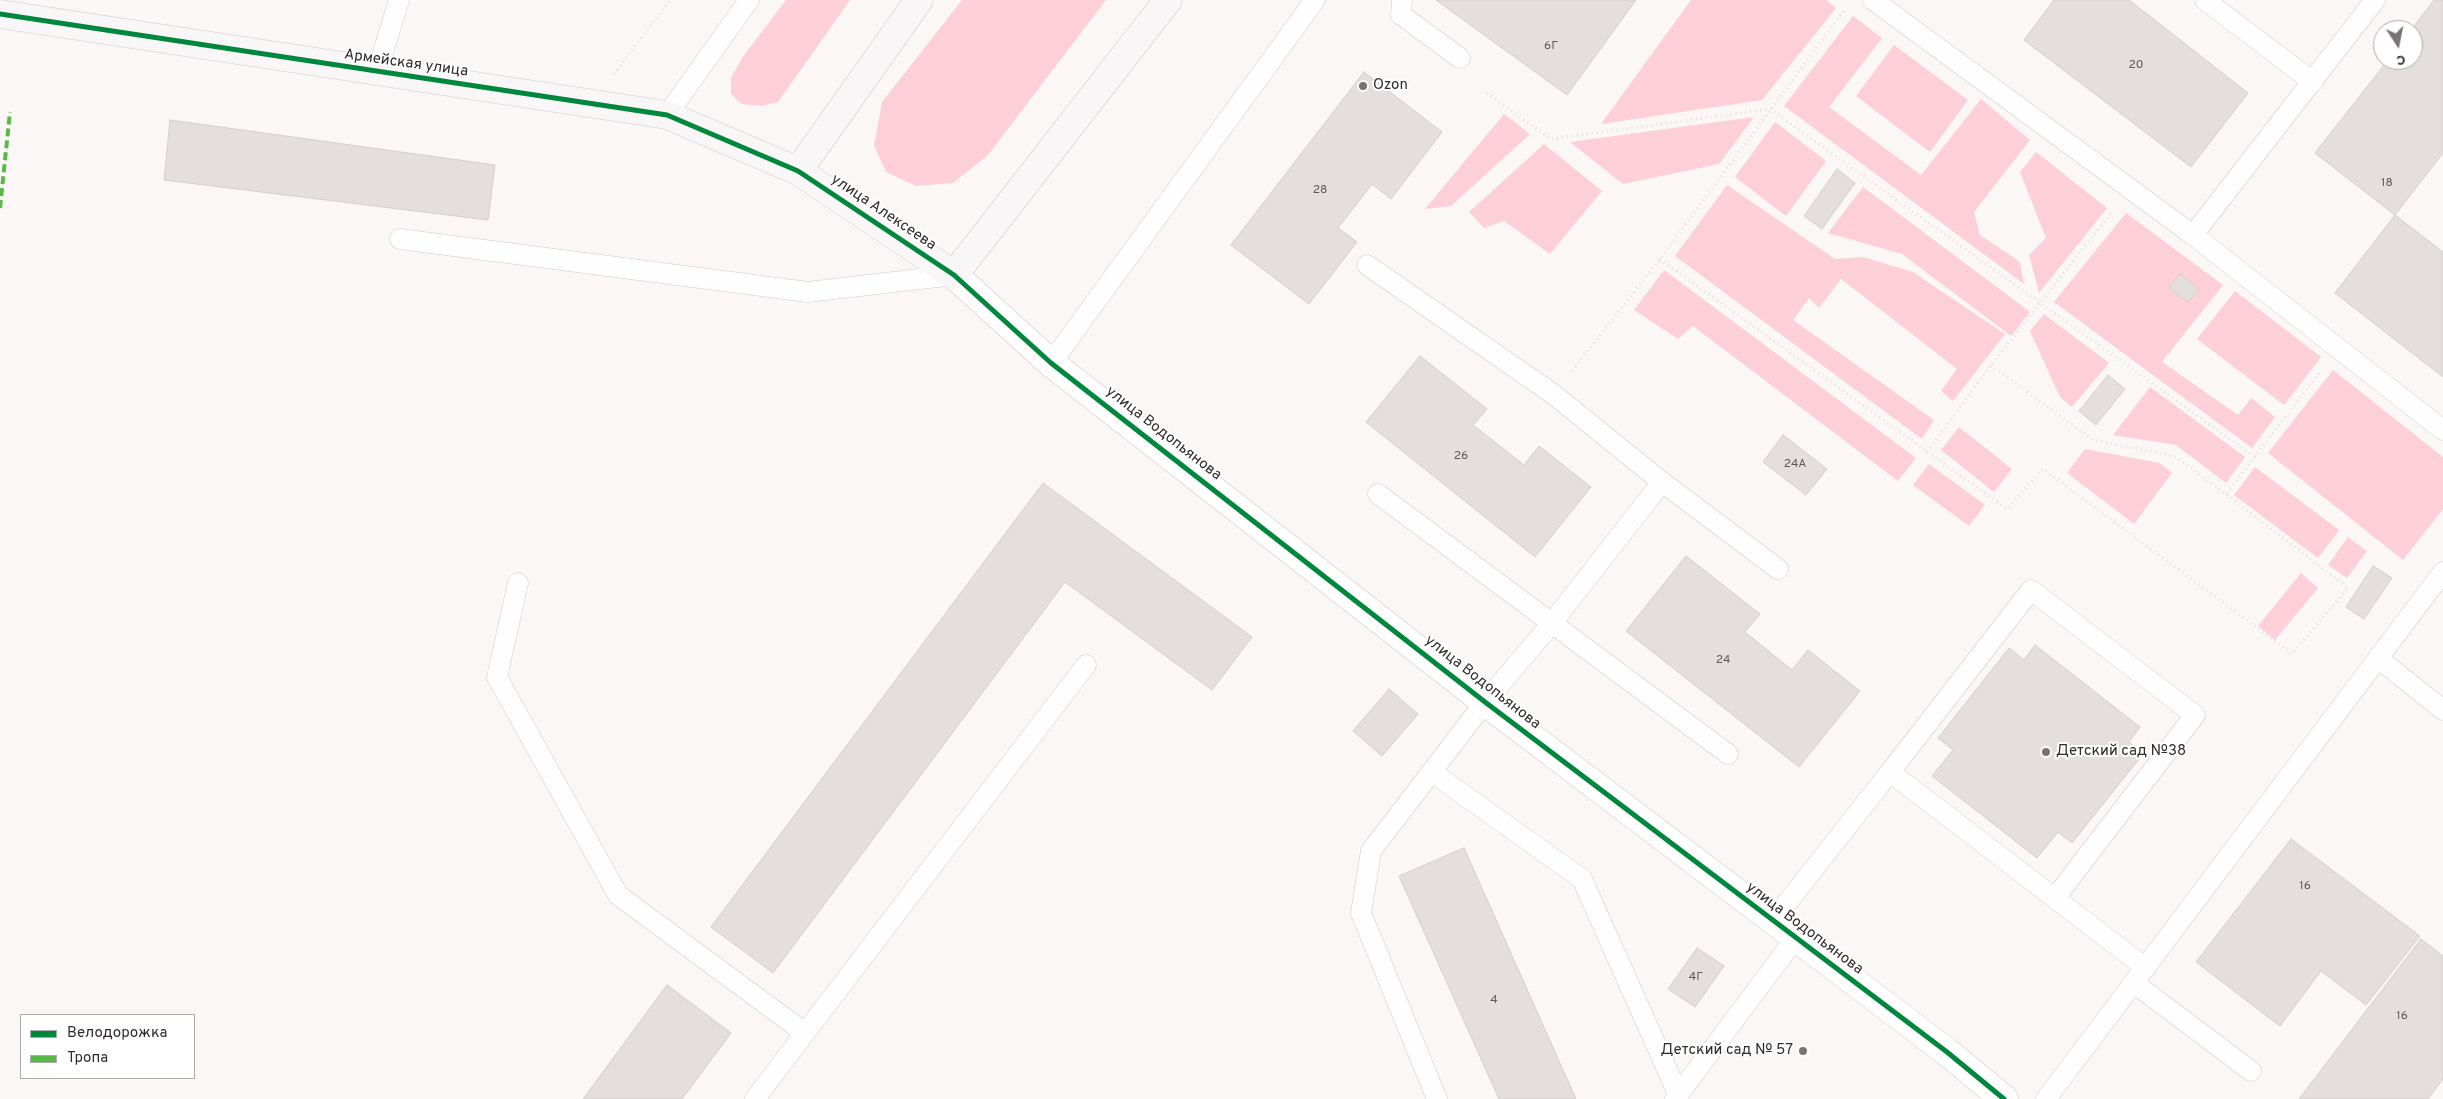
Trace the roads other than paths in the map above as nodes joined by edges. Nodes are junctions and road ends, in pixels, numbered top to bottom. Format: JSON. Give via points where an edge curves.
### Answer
{"nodes":[{"id":1,"x":399,"y":0,"type":"edge"},
{"id":2,"x":749,"y":0,"type":"edge"},
{"id":3,"x":919,"y":0,"type":"edge"},
{"id":4,"x":1168,"y":0,"type":"edge"},
{"id":5,"x":1315,"y":0,"type":"edge"},
{"id":6,"x":1402,"y":0,"type":"edge"},
{"id":7,"x":1873,"y":0,"type":"edge"},
{"id":8,"x":2205,"y":0,"type":"edge"},
{"id":9,"x":2375,"y":0,"type":"edge"},
{"id":10,"x":0,"y":14,"type":"edge"},
{"id":11,"x":1460,"y":58,"type":"dead end"},
{"id":12,"x":377,"y":72,"type":"junction"},
{"id":13,"x":2313,"y":82,"type":"junction"},
{"id":14,"x":667,"y":115,"type":"junction"},
{"id":15,"x":798,"y":171,"type":"junction"},
{"id":16,"x":2193,"y":235,"type":"junction"},
{"id":17,"x":400,"y":240,"type":"dead end"},
{"id":18,"x":1367,"y":265,"type":"dead end"},
{"id":19,"x":954,"y":275,"type":"junction"},
{"id":20,"x":1051,"y":363,"type":"junction"},
{"id":21,"x":2443,"y":430,"type":"edge"},
{"id":22,"x":1662,"y":482,"type":"junction"},
{"id":23,"x":1378,"y":494,"type":"dead end"},
{"id":24,"x":1778,"y":569,"type":"dead end"},
{"id":25,"x":2443,"y":572,"type":"edge"},
{"id":26,"x":518,"y":584,"type":"dead end"},
{"id":27,"x":1552,"y":623,"type":"junction"},
{"id":28,"x":2378,"y":658,"type":"junction"},
{"id":29,"x":1086,"y":665,"type":"dead end"},
{"id":30,"x":1485,"y":702,"type":"junction"},
{"id":31,"x":2443,"y":710,"type":"edge"},
{"id":32,"x":1728,"y":754,"type":"dead end"},
{"id":33,"x":1890,"y":772,"type":"junction"},
{"id":34,"x":1433,"y":773,"type":"junction"},
{"id":35,"x":2055,"y":898,"type":"junction"},
{"id":36,"x":1772,"y":922,"type":"junction"},
{"id":37,"x":1795,"y":938,"type":"junction"},
{"id":38,"x":2140,"y":975,"type":"junction"},
{"id":39,"x":805,"y":1033,"type":"junction"},
{"id":40,"x":2251,"y":1071,"type":"dead end"},
{"id":41,"x":1677,"y":1097,"type":"edge"},
{"id":42,"x":755,"y":1099,"type":"edge"},
{"id":43,"x":1437,"y":1099,"type":"edge"},
{"id":44,"x":2004,"y":1099,"type":"edge"},
{"id":45,"x":2046,"y":1099,"type":"edge"}],
"edges":[{"from":1,"to":12,"type":"lane"},
{"from":2,"to":14,"type":"lane"},
{"from":3,"to":15,"type":"street"},
{"from":4,"to":19,"type":"street"},
{"from":5,"to":20,"type":"lane"},
{"from":6,"to":11,"type":"lane","via":[[1401,15]]},
{"from":7,"to":16,"type":"lane"},
{"from":8,"to":13,"type":"lane"},
{"from":9,"to":13,"type":"lane"},
{"from":10,"to":12,"type":"street","name":"Армейская улица"},
{"from":12,"to":14,"type":"street","name":"Армейская улица"},
{"from":13,"to":16,"type":"lane"},
{"from":14,"to":15,"type":"street","name":"Армейская улица"},
{"from":15,"to":19,"type":"street","name":"улица Алексеева"},
{"from":16,"to":21,"type":"lane"},
{"from":17,"to":19,"type":"lane","via":[[808,292]]},
{"from":18,"to":22,"type":"lane","via":[[1553,394]]},
{"from":19,"to":20,"type":"street","name":"улица Водопьянова"},
{"from":20,"to":30,"type":"street","name":"улица Водопьянова"},
{"from":22,"to":24,"type":"lane"},
{"from":22,"to":27,"type":"lane"},
{"from":23,"to":27,"type":"lane"},
{"from":25,"to":28,"type":"lane"},
{"from":26,"to":39,"type":"lane","via":[[497,677],[618,895]]},
{"from":27,"to":30,"type":"lane"},
{"from":27,"to":32,"type":"lane"},
{"from":28,"to":31,"type":"lane"},
{"from":28,"to":38,"type":"lane"},
{"from":29,"to":39,"type":"lane"},
{"from":30,"to":34,"type":"lane"},
{"from":30,"to":36,"type":"street","name":"улица Водопьянова"},
{"from":33,"to":35,"type":"lane"},
{"from":33,"to":35,"type":"lane","via":[[2031,590],[2195,715]]},
{"from":33,"to":36,"type":"lane"},
{"from":34,"to":41,"type":"lane","via":[[1582,879]]},
{"from":34,"to":43,"type":"lane","via":[[1371,851],[1361,913]]},
{"from":35,"to":38,"type":"lane"},
{"from":36,"to":37,"type":"street","name":"улица Водопьянова"},
{"from":37,"to":41,"type":"lane"},
{"from":37,"to":44,"type":"street","name":"улица Водопьянова"},
{"from":38,"to":40,"type":"lane"},
{"from":38,"to":45,"type":"lane"},
{"from":39,"to":42,"type":"lane"}]}
